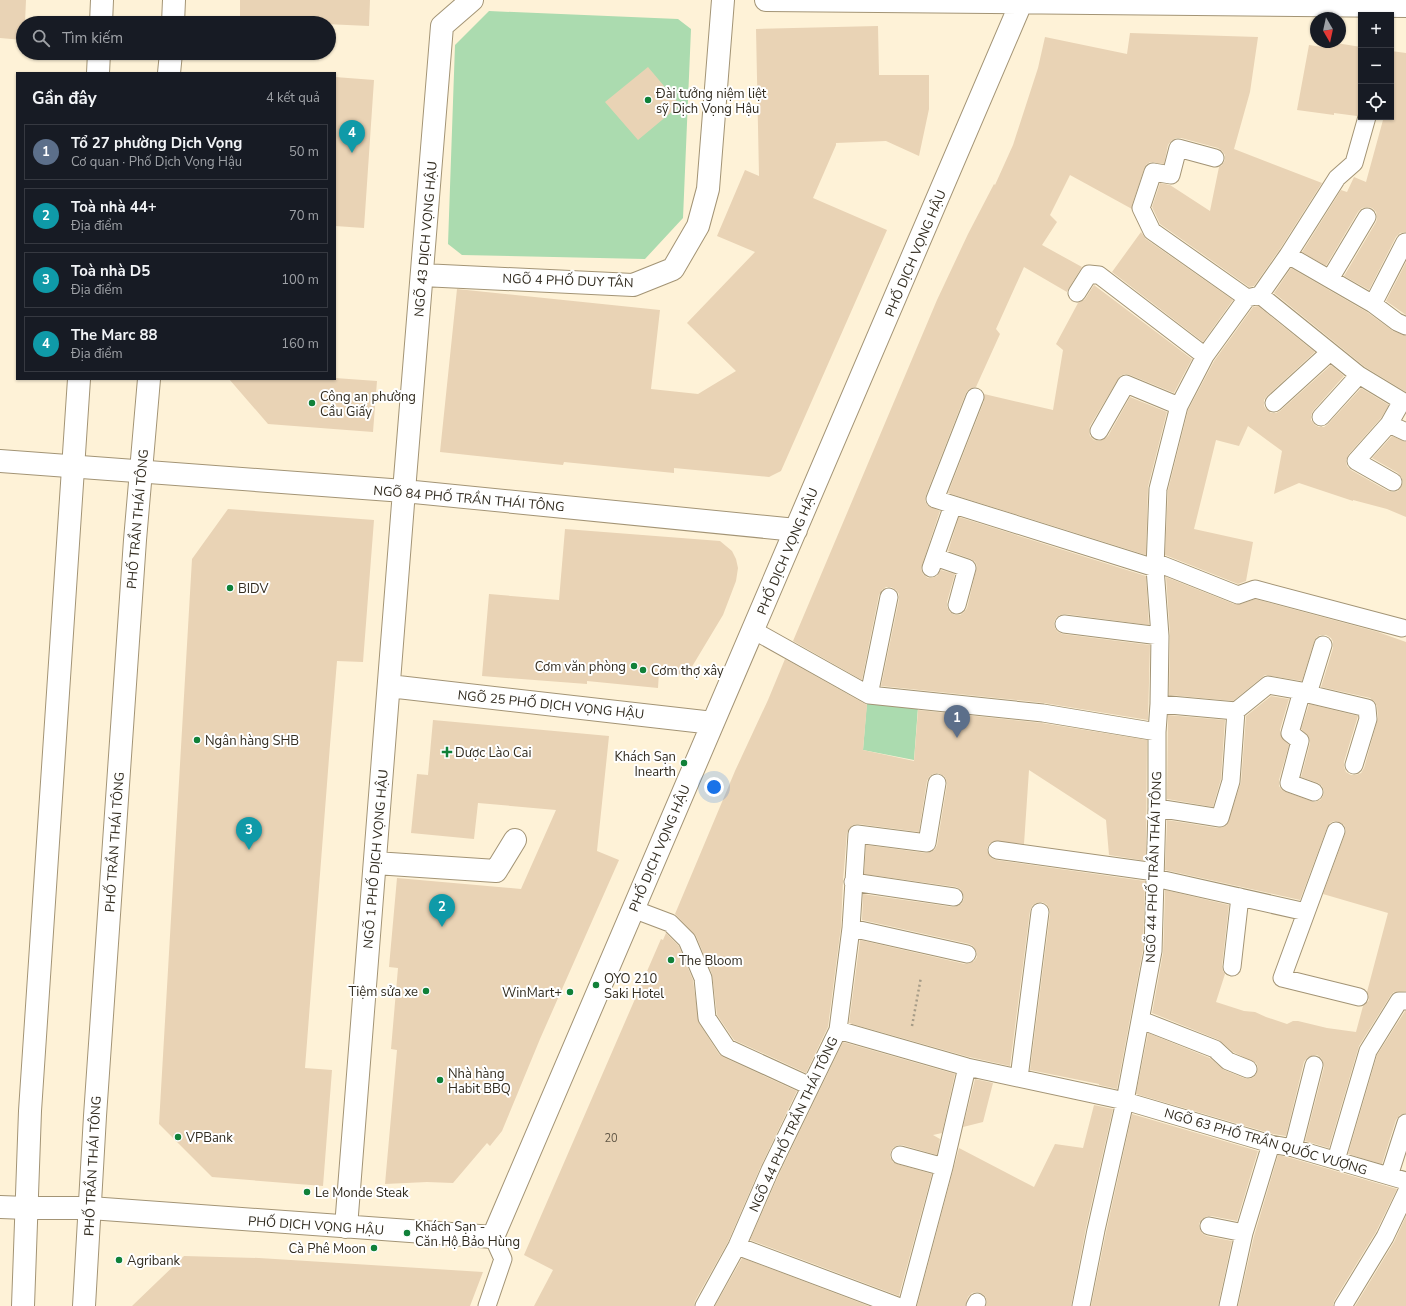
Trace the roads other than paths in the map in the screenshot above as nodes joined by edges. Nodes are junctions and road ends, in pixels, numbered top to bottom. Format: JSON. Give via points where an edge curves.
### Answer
{"nodes":[{"id":1,"x":102,"y":0,"type":"edge"},
{"id":2,"x":174,"y":0,"type":"edge"},
{"id":3,"x":472,"y":0,"type":"edge"},
{"id":4,"x":723,"y":0,"type":"edge"},
{"id":5,"x":766,"y":0,"type":"edge"},
{"id":6,"x":1022,"y":2,"type":"edge"},
{"id":7,"x":1406,"y":6,"type":"edge"},
{"id":8,"x":1379,"y":11,"type":"edge"},
{"id":9,"x":101,"y":16,"type":"edge"},
{"id":10,"x":173,"y":16,"type":"edge"},
{"id":11,"x":99,"y":60,"type":"edge"},
{"id":12,"x":170,"y":60,"type":"edge"},
{"id":13,"x":98,"y":72,"type":"edge"},
{"id":14,"x":169,"y":72,"type":"edge"},
{"id":15,"x":1366,"y":120,"type":"edge"},
{"id":16,"x":1216,"y":158,"type":"dead end"},
{"id":17,"x":1367,"y":217,"type":"dead end"},
{"id":18,"x":1405,"y":242,"type":"dead end"},
{"id":19,"x":1288,"y":255,"type":"junction"},
{"id":20,"x":422,"y":275,"type":"junction"},
{"id":21,"x":1330,"y":279,"type":"junction"},
{"id":22,"x":1077,"y":293,"type":"dead end"},
{"id":23,"x":1254,"y":297,"type":"junction"},
{"id":24,"x":1373,"y":304,"type":"junction"},
{"id":25,"x":1406,"y":326,"type":"edge"},
{"id":26,"x":1330,"y":352,"type":"junction"},
{"id":27,"x":1205,"y":356,"type":"junction"},
{"id":28,"x":1359,"y":375,"type":"junction"},
{"id":29,"x":79,"y":380,"type":"edge"},
{"id":30,"x":150,"y":380,"type":"edge"},
{"id":31,"x":975,"y":397,"type":"dead end"},
{"id":32,"x":1274,"y":403,"type":"dead end"},
{"id":33,"x":1179,"y":406,"type":"junction"},
{"id":34,"x":1321,"y":417,"type":"dead end"},
{"id":35,"x":1389,"y":424,"type":"junction"},
{"id":36,"x":1099,"y":430,"type":"dead end"},
{"id":37,"x":1406,"y":432,"type":"edge"},
{"id":38,"x":0,"y":461,"type":"edge"},
{"id":39,"x":74,"y":466,"type":"junction"},
{"id":40,"x":141,"y":472,"type":"junction"},
{"id":41,"x":1393,"y":482,"type":"dead end"},
{"id":42,"x":404,"y":491,"type":"junction"},
{"id":43,"x":953,"y":505,"type":"junction"},
{"id":44,"x":796,"y":530,"type":"junction"},
{"id":45,"x":1155,"y":565,"type":"junction"},
{"id":46,"x":889,"y":597,"type":"dead end"},
{"id":47,"x":957,"y":605,"type":"dead end"},
{"id":48,"x":1064,"y":624,"type":"dead end"},
{"id":49,"x":1402,"y":628,"type":"dead end"},
{"id":50,"x":753,"y":630,"type":"junction"},
{"id":51,"x":1160,"y":636,"type":"junction"},
{"id":52,"x":1324,"y":645,"type":"dead end"},
{"id":53,"x":389,"y":686,"type":"junction"},
{"id":54,"x":1305,"y":692,"type":"junction"},
{"id":55,"x":869,"y":695,"type":"junction"},
{"id":56,"x":1160,"y":704,"type":"junction"},
{"id":57,"x":1236,"y":711,"type":"junction"},
{"id":58,"x":713,"y":723,"type":"junction"},
{"id":59,"x":1157,"y":732,"type":"junction"},
{"id":60,"x":1354,"y":765,"type":"dead end"},
{"id":61,"x":937,"y":783,"type":"dead end"},
{"id":62,"x":1314,"y":792,"type":"dead end"},
{"id":63,"x":1157,"y":808,"type":"junction"},
{"id":64,"x":1336,"y":831,"type":"dead end"},
{"id":65,"x":515,"y":840,"type":"dead end"},
{"id":66,"x":997,"y":850,"type":"dead end"},
{"id":67,"x":374,"y":863,"type":"junction"},
{"id":68,"x":1155,"y":875,"type":"junction"},
{"id":69,"x":853,"y":882,"type":"junction"},
{"id":70,"x":954,"y":897,"type":"dead end"},
{"id":71,"x":1240,"y":897,"type":"junction"},
{"id":72,"x":634,"y":909,"type":"junction"},
{"id":73,"x":1040,"y":912,"type":"dead end"},
{"id":74,"x":1306,"y":912,"type":"junction"},
{"id":75,"x":851,"y":928,"type":"junction"},
{"id":76,"x":967,"y":954,"type":"dead end"},
{"id":77,"x":1232,"y":967,"type":"dead end"},
{"id":78,"x":1359,"y":997,"type":"dead end"},
{"id":79,"x":1406,"y":1001,"type":"edge"},
{"id":80,"x":1141,"y":1020,"type":"junction"},
{"id":81,"x":838,"y":1030,"type":"junction"},
{"id":82,"x":1314,"y":1065,"type":"dead end"},
{"id":83,"x":967,"y":1067,"type":"junction"},
{"id":84,"x":1248,"y":1069,"type":"dead end"},
{"id":85,"x":1019,"y":1078,"type":"junction"},
{"id":86,"x":810,"y":1086,"type":"junction"},
{"id":87,"x":1125,"y":1101,"type":"junction"},
{"id":88,"x":1406,"y":1123,"type":"edge"},
{"id":89,"x":1270,"y":1144,"type":"junction"},
{"id":90,"x":1293,"y":1148,"type":"junction"},
{"id":91,"x":900,"y":1156,"type":"dead end"},
{"id":92,"x":1336,"y":1160,"type":"junction"},
{"id":93,"x":944,"y":1167,"type":"junction"},
{"id":94,"x":1389,"y":1176,"type":"junction"},
{"id":95,"x":1406,"y":1181,"type":"edge"},
{"id":96,"x":1406,"y":1193,"type":"edge"},
{"id":97,"x":0,"y":1207,"type":"edge"},
{"id":98,"x":27,"y":1208,"type":"junction"},
{"id":99,"x":90,"y":1208,"type":"junction"},
{"id":100,"x":1209,"y":1226,"type":"dead end"},
{"id":101,"x":346,"y":1227,"type":"junction"},
{"id":102,"x":1244,"y":1233,"type":"junction"},
{"id":103,"x":493,"y":1237,"type":"junction"},
{"id":104,"x":737,"y":1246,"type":"junction"},
{"id":105,"x":23,"y":1306,"type":"edge"},
{"id":106,"x":84,"y":1306,"type":"edge"},
{"id":107,"x":487,"y":1306,"type":"edge"},
{"id":108,"x":704,"y":1306,"type":"edge"},
{"id":109,"x":897,"y":1306,"type":"edge"},
{"id":110,"x":907,"y":1306,"type":"edge"},
{"id":111,"x":1080,"y":1306,"type":"edge"},
{"id":112,"x":1228,"y":1306,"type":"edge"},
{"id":113,"x":1344,"y":1306,"type":"edge"}],
"edges":[{"from":1,"to":9,"type":"street"},
{"from":2,"to":10,"type":"street"},
{"from":3,"to":20,"type":"street","name":"NGÕ 43 DỊCH VỌNG HẬU","via":[[442,26]]},
{"from":4,"to":20,"type":"street","name":"NGÕ 4 PHỐ DUY TÂN","via":[[708,190],[698,226],[673,269],[633,285]]},
{"from":5,"to":6,"type":"street"},
{"from":6,"to":8,"type":"street"},
{"from":6,"to":44,"type":"street","name":"PHỐ DỊCH VỌNG HẬU"},
{"from":7,"to":8,"type":"street"},
{"from":11,"to":13,"type":"street"},
{"from":12,"to":14,"type":"street"},
{"from":15,"to":19,"type":"lane","name":"NGÕ 44 PHỐ TRẦN THÁI TÔNG","via":[[1354,163],[1336,178]]},
{"from":16,"to":23,"type":"lane","via":[[1178,148],[1171,175],[1153,172],[1141,208],[1152,231]]},
{"from":17,"to":21,"type":"lane"},
{"from":18,"to":24,"type":"lane"},
{"from":19,"to":21,"type":"lane"},
{"from":19,"to":23,"type":"lane","name":"NGÕ 44 PHỐ TRẦN THÁI TÔNG"},
{"from":20,"to":42,"type":"street","name":"NGÕ 43 DỊCH VỌNG HẬU"},
{"from":21,"to":24,"type":"lane"},
{"from":22,"to":27,"type":"lane","via":[[1089,274],[1099,275]]},
{"from":23,"to":26,"type":"lane"},
{"from":23,"to":27,"type":"lane","name":"NGÕ 44 PHỐ TRẦN THÁI TÔNG"},
{"from":24,"to":25,"type":"lane"},
{"from":26,"to":28,"type":"lane"},
{"from":26,"to":32,"type":"lane"},
{"from":27,"to":33,"type":"lane","name":"NGÕ 44 PHỐ TRẦN THÁI TÔNG"},
{"from":28,"to":34,"type":"lane"},
{"from":28,"to":35,"type":"lane","via":[[1402,401]]},
{"from":29,"to":39,"type":"street"},
{"from":30,"to":40,"type":"street","name":"PHỐ TRẦN THÁI TÔNG"},
{"from":31,"to":43,"type":"lane","via":[[935,500]]},
{"from":33,"to":36,"type":"lane","via":[[1126,384]]},
{"from":33,"to":45,"type":"lane","name":"NGÕ 44 PHỐ TRẦN THÁI TÔNG","via":[[1158,489]]},
{"from":35,"to":37,"type":"lane"},
{"from":35,"to":41,"type":"lane","via":[[1356,461]]},
{"from":38,"to":39,"type":"street","name":"NGÕ 84 PHỐ TRẦN THÁI TÔNG"},
{"from":39,"to":40,"type":"street","name":"NGÕ 84 PHỐ TRẦN THÁI TÔNG"},
{"from":39,"to":98,"type":"street","via":[[30,1103]]},
{"from":40,"to":42,"type":"street","name":"NGÕ 84 PHỐ TRẦN THÁI TÔNG"},
{"from":40,"to":99,"type":"street","name":"PHỐ TRẦN THÁI TÔNG"},
{"from":42,"to":44,"type":"street","name":"NGÕ 84 PHỐ TRẦN THÁI TÔNG"},
{"from":42,"to":53,"type":"street","name":"NGÕ 1 PHỐ DỊCH VỌNG HẬU"},
{"from":43,"to":45,"type":"lane"},
{"from":43,"to":47,"type":"lane","via":[[933,563],[967,568]]},
{"from":44,"to":50,"type":"street","name":"PHỐ DỊCH VỌNG HẬU"},
{"from":45,"to":49,"type":"lane","via":[[1238,595],[1255,589]]},
{"from":45,"to":51,"type":"lane","name":"NGÕ 44 PHỐ TRẦN THÁI TÔNG"},
{"from":46,"to":55,"type":"lane"},
{"from":48,"to":51,"type":"lane"},
{"from":50,"to":55,"type":"lane"},
{"from":50,"to":58,"type":"street","name":"PHỐ DỊCH VỌNG HẬU"},
{"from":51,"to":56,"type":"lane","name":"NGÕ 44 PHỐ TRẦN THÁI TÔNG"},
{"from":52,"to":54,"type":"lane"},
{"from":53,"to":58,"type":"street","name":"NGÕ 25 PHỐ DỊCH VỌNG HẬU"},
{"from":53,"to":67,"type":"street","name":"NGÕ 1 PHỐ DỊCH VỌNG HẬU"},
{"from":54,"to":57,"type":"lane","via":[[1268,685]]},
{"from":54,"to":60,"type":"lane","via":[[1367,708],[1368,719]]},
{"from":54,"to":62,"type":"lane","via":[[1290,733],[1300,741],[1289,783]]},
{"from":55,"to":59,"type":"lane","via":[[1043,713]]},
{"from":56,"to":57,"type":"lane"},
{"from":56,"to":59,"type":"lane","name":"NGÕ 44 PHỐ TRẦN THÁI TÔNG"},
{"from":57,"to":63,"type":"lane","via":[[1230,780],[1220,818]]},
{"from":58,"to":72,"type":"street","name":"PHỐ DỊCH VỌNG HẬU"},
{"from":59,"to":63,"type":"lane","name":"NGÕ 44 PHỐ TRẦN THÁI TÔNG"},
{"from":61,"to":69,"type":"lane","via":[[927,843],[857,834]]},
{"from":63,"to":68,"type":"lane","name":"NGÕ 44 PHỐ TRẦN THÁI TÔNG"},
{"from":64,"to":74,"type":"lane"},
{"from":65,"to":67,"type":"street","via":[[496,871]]},
{"from":66,"to":68,"type":"lane"},
{"from":67,"to":101,"type":"street","name":"NGÕ 1 PHỐ DỊCH VỌNG HẬU"},
{"from":68,"to":71,"type":"lane"},
{"from":68,"to":80,"type":"lane","name":"NGÕ 44 PHỐ TRẦN THÁI TÔNG","via":[[1153,951]]},
{"from":69,"to":70,"type":"lane"},
{"from":69,"to":75,"type":"lane"},
{"from":71,"to":74,"type":"lane"},
{"from":71,"to":77,"type":"lane"},
{"from":72,"to":86,"type":"lane","via":[[670,923],[687,940],[703,978],[707,1018],[727,1048]]},
{"from":72,"to":103,"type":"street","name":"PHỐ DỊCH VỌNG HẬU"},
{"from":73,"to":85,"type":"lane"},
{"from":74,"to":78,"type":"lane","via":[[1282,978]]},
{"from":75,"to":76,"type":"lane"},
{"from":75,"to":81,"type":"lane"},
{"from":79,"to":92,"type":"lane","via":[[1399,1001],[1368,1051]]},
{"from":80,"to":84,"type":"lane","via":[[1215,1049],[1228,1061]]},
{"from":80,"to":87,"type":"lane","name":"NGÕ 44 PHỐ TRẦN THÁI TÔNG"},
{"from":81,"to":83,"type":"lane","name":"NGÕ 44 PHỐ TRẦN THÁI TÔNG"},
{"from":81,"to":86,"type":"lane","name":"NGÕ 44 PHỐ TRẦN THÁI TÔNG"},
{"from":82,"to":90,"type":"lane"},
{"from":83,"to":85,"type":"lane","name":"NGÕ 44 PHỐ TRẦN THÁI TÔNG"},
{"from":83,"to":93,"type":"lane"},
{"from":85,"to":87,"type":"lane","name":"NGÕ 44 PHỐ TRẦN THÁI TÔNG"},
{"from":86,"to":104,"type":"lane","name":"NGÕ 44 PHỐ TRẦN THÁI TÔNG"},
{"from":87,"to":89,"type":"lane","name":"NGÕ 63 PHỐ TRẦN QUỐC VƯỢNG"},
{"from":87,"to":111,"type":"lane"},
{"from":88,"to":94,"type":"lane"},
{"from":89,"to":90,"type":"lane","name":"NGÕ 63 PHỐ TRẦN QUỐC VƯỢNG"},
{"from":89,"to":102,"type":"lane"},
{"from":90,"to":92,"type":"lane","name":"NGÕ 63 PHỐ TRẦN QUỐC VƯỢNG"},
{"from":91,"to":93,"type":"lane"},
{"from":92,"to":94,"type":"lane","name":"NGÕ 63 PHỐ TRẦN QUỐC VƯỢNG"},
{"from":93,"to":110,"type":"lane"},
{"from":94,"to":95,"type":"lane","name":"NGÕ 63 PHỐ TRẦN QUỐC VƯỢNG"},
{"from":96,"to":113,"type":"lane","via":[[1385,1237]]},
{"from":97,"to":98,"type":"street","name":"PHỐ DỊCH VỌNG HẬU"},
{"from":98,"to":99,"type":"street","name":"PHỐ DỊCH VỌNG HẬU"},
{"from":98,"to":105,"type":"street"},
{"from":99,"to":101,"type":"street","name":"PHỐ DỊCH VỌNG HẬU"},
{"from":99,"to":106,"type":"street","name":"PHỐ TRẦN THÁI TÔNG"},
{"from":100,"to":102,"type":"lane"},
{"from":101,"to":103,"type":"street","name":"PHỐ DỊCH VỌNG HẬU"},
{"from":102,"to":112,"type":"lane"},
{"from":103,"to":107,"type":"lane","via":[[503,1259]]},
{"from":104,"to":108,"type":"lane","name":"NGÕ 44 PHỐ TRẦN THÁI TÔNG"},
{"from":104,"to":109,"type":"lane"}]}
